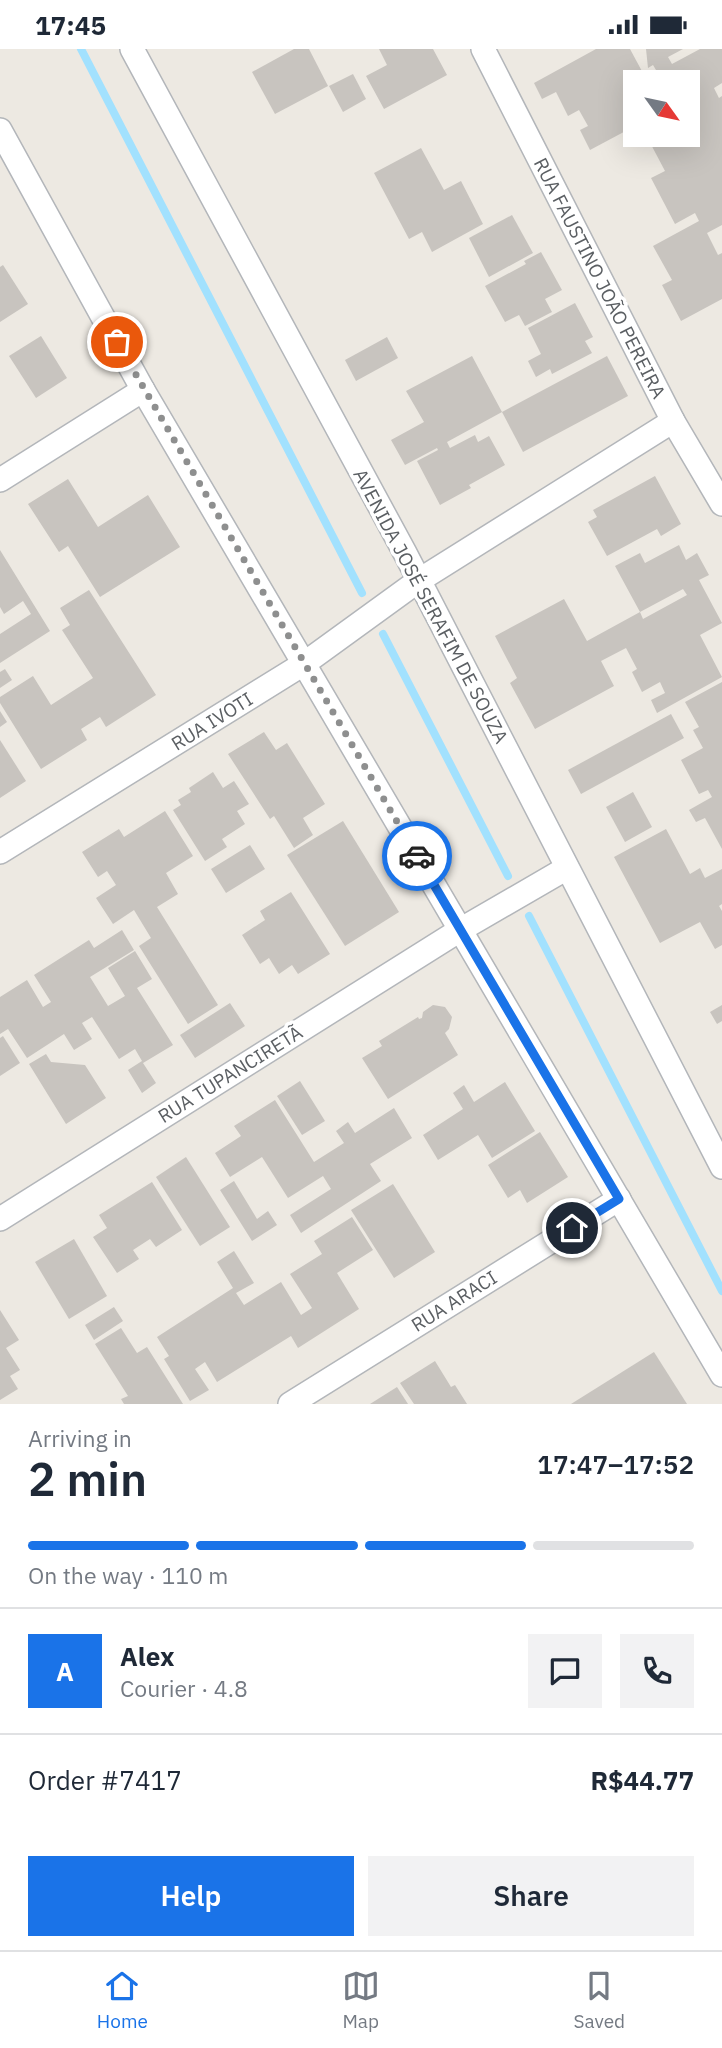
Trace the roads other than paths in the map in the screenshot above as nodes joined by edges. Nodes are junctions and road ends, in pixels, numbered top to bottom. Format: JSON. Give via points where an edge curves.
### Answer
{"nodes":[{"id":1,"x":132,"y":49,"type":"edge"},
{"id":2,"x":483,"y":49,"type":"edge"},
{"id":3,"x":0,"y":130,"type":"edge"},
{"id":4,"x":143,"y":390,"type":"junction"},
{"id":5,"x":673,"y":421,"type":"junction"},
{"id":6,"x":0,"y":480,"type":"edge"},
{"id":7,"x":720,"y":497,"type":"edge"},
{"id":8,"x":418,"y":580,"type":"junction"},
{"id":9,"x":305,"y":663,"type":"junction"},
{"id":10,"x":0,"y":852,"type":"edge"},
{"id":11,"x":567,"y":868,"type":"junction"},
{"id":12,"x":460,"y":930,"type":"junction"},
{"id":13,"x":722,"y":1167,"type":"edge"},
{"id":14,"x":619,"y":1199,"type":"junction"},
{"id":15,"x":0,"y":1219,"type":"edge"},
{"id":16,"x":722,"y":1375,"type":"edge"},
{"id":17,"x":290,"y":1404,"type":"edge"}],
"edges":[{"from":1,"to":8,"type":"street","name":"AVENIDA JOSÉ SERAFIM DE SOUZA"},
{"from":2,"to":5,"type":"street","name":"RUA FAUSTINO JOÃO PEREIRA"},
{"from":3,"to":4,"type":"street"},
{"from":4,"to":6,"type":"street"},
{"from":4,"to":9,"type":"street"},
{"from":5,"to":7,"type":"street","name":"RUA FAUSTINO JOÃO PEREIRA"},
{"from":5,"to":8,"type":"street","name":"RUA IVOTI"},
{"from":8,"to":9,"type":"street","name":"RUA IVOTI"},
{"from":8,"to":11,"type":"street","name":"AVENIDA JOSÉ SERAFIM DE SOUZA"},
{"from":9,"to":10,"type":"street","name":"RUA IVOTI"},
{"from":9,"to":12,"type":"street"},
{"from":11,"to":12,"type":"street","name":"RUA TUPANCIRETÃ"},
{"from":11,"to":13,"type":"street","name":"AVENIDA JOSÉ SERAFIM DE SOUZA"},
{"from":12,"to":14,"type":"street"},
{"from":12,"to":15,"type":"street","name":"RUA TUPANCIRETÃ"},
{"from":14,"to":16,"type":"street"},
{"from":14,"to":17,"type":"street","name":"RUA ARACI"}]}
